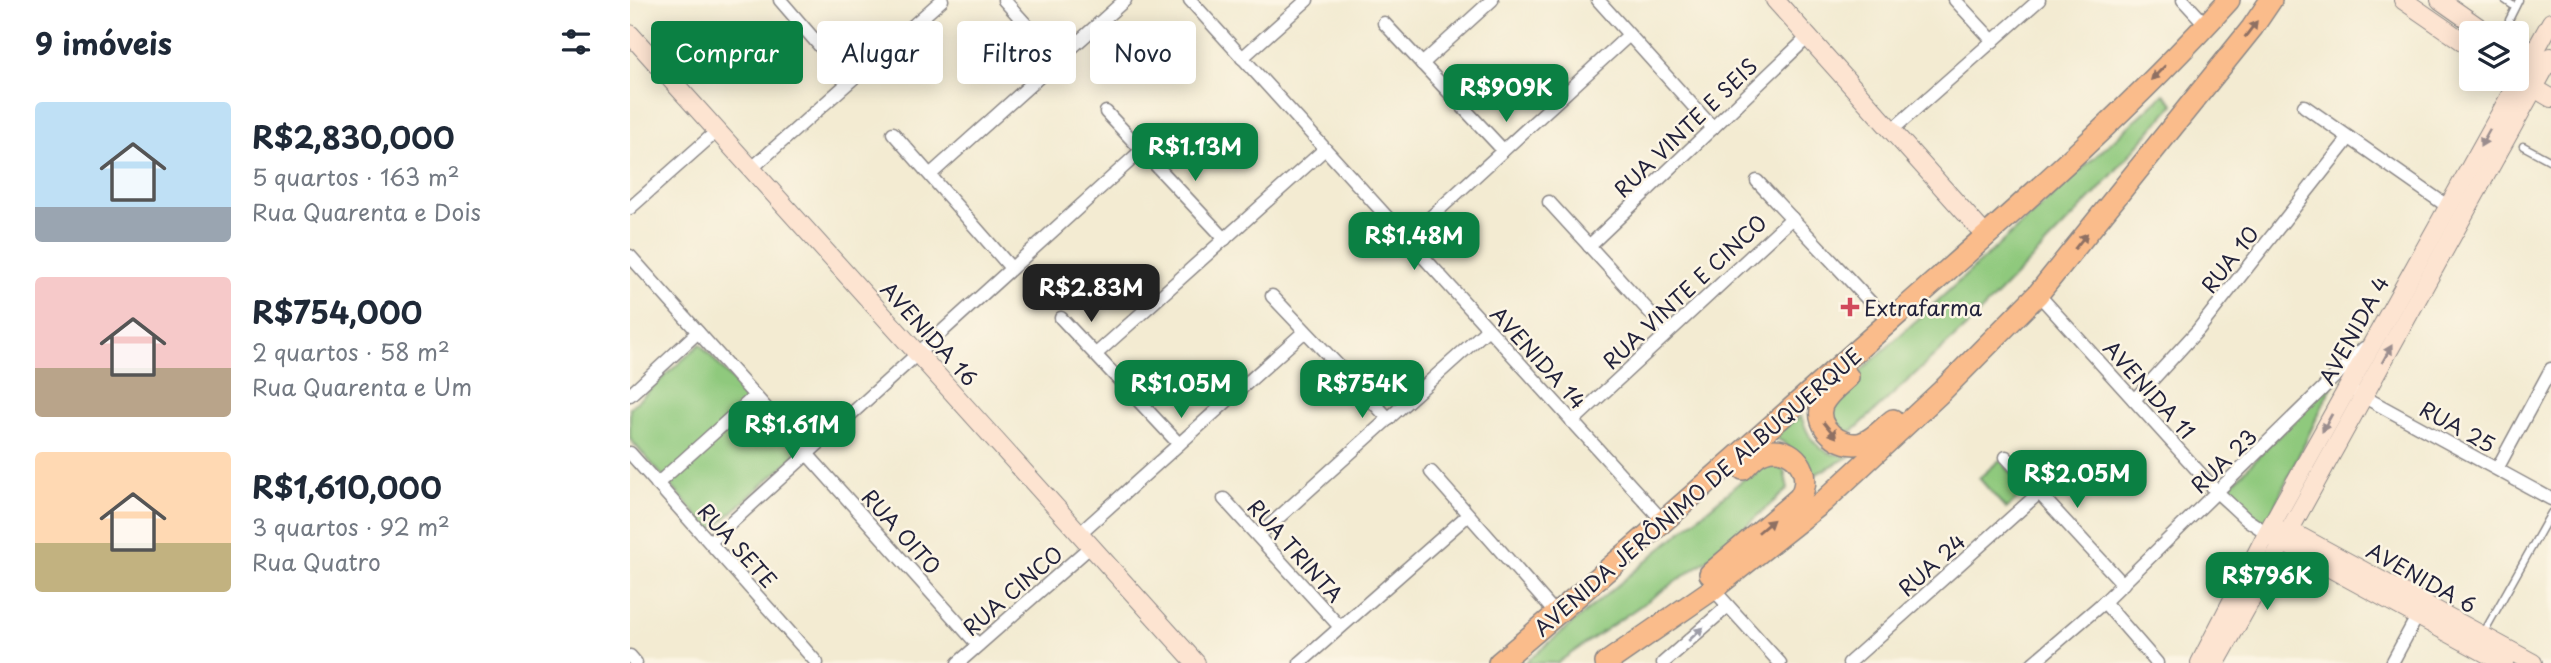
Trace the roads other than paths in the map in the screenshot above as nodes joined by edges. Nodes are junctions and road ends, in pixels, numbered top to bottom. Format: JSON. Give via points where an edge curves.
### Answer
{"nodes":[{"id":1,"x":780,"y":0,"type":"edge"},
{"id":2,"x":942,"y":0,"type":"edge"},
{"id":3,"x":1004,"y":0,"type":"edge"},
{"id":4,"x":1125,"y":0,"type":"edge"},
{"id":5,"x":1190,"y":0,"type":"edge"},
{"id":6,"x":1307,"y":0,"type":"edge"},
{"id":7,"x":1492,"y":0,"type":"edge"},
{"id":8,"x":1598,"y":0,"type":"edge"},
{"id":9,"x":1775,"y":0,"type":"edge"},
{"id":10,"x":1955,"y":0,"type":"edge"},
{"id":11,"x":2039,"y":0,"type":"edge"},
{"id":12,"x":2183,"y":0,"type":"edge"},
{"id":13,"x":2229,"y":0,"type":"edge"},
{"id":14,"x":2271,"y":0,"type":"edge"},
{"id":15,"x":2403,"y":0,"type":"edge"},
{"id":16,"x":2440,"y":0,"type":"edge"},
{"id":17,"x":2505,"y":0,"type":"edge"},
{"id":18,"x":2519,"y":0,"type":"edge"},
{"id":19,"x":2515,"y":7,"type":"junction"},
{"id":20,"x":918,"y":21,"type":"edge"},
{"id":21,"x":1023,"y":21,"type":"edge"},
{"id":22,"x":2470,"y":21,"type":"edge"},
{"id":23,"x":2509,"y":21,"type":"edge"},
{"id":24,"x":2551,"y":22,"type":"edge"},
{"id":25,"x":1384,"y":23,"type":"dead end"},
{"id":26,"x":2206,"y":25,"type":"junction"},
{"id":27,"x":630,"y":34,"type":"edge"},
{"id":28,"x":1629,"y":35,"type":"junction"},
{"id":29,"x":1808,"y":37,"type":"junction"},
{"id":30,"x":2459,"y":39,"type":"edge"},
{"id":31,"x":1993,"y":41,"type":"junction"},
{"id":32,"x":817,"y":43,"type":"edge"},
{"id":33,"x":1076,"y":44,"type":"edge"},
{"id":34,"x":1242,"y":58,"type":"junction"},
{"id":35,"x":1422,"y":64,"type":"junction"},
{"id":36,"x":2538,"y":64,"type":"edge"},
{"id":37,"x":847,"y":84,"type":"edge"},
{"id":38,"x":1031,"y":84,"type":"edge"},
{"id":39,"x":2529,"y":85,"type":"edge"},
{"id":40,"x":2516,"y":91,"type":"edge"},
{"id":41,"x":2517,"y":91,"type":"edge"},
{"id":42,"x":2551,"y":98,"type":"edge"},
{"id":43,"x":2304,"y":106,"type":"dead end"},
{"id":44,"x":1106,"y":112,"type":"dead end"},
{"id":45,"x":1713,"y":128,"type":"junction"},
{"id":46,"x":1892,"y":130,"type":"junction"},
{"id":47,"x":717,"y":131,"type":"junction"},
{"id":48,"x":893,"y":133,"type":"dead end"},
{"id":49,"x":2349,"y":138,"type":"junction"},
{"id":50,"x":2523,"y":146,"type":"dead end"},
{"id":51,"x":1325,"y":149,"type":"junction"},
{"id":52,"x":1142,"y":150,"type":"junction"},
{"id":53,"x":1503,"y":150,"type":"junction"},
{"id":54,"x":2551,"y":161,"type":"edge"},
{"id":55,"x":751,"y":169,"type":"junction"},
{"id":56,"x":931,"y":174,"type":"junction"},
{"id":57,"x":1757,"y":181,"type":"dead end"},
{"id":58,"x":1549,"y":202,"type":"dead end"},
{"id":59,"x":2447,"y":206,"type":"junction"},
{"id":60,"x":630,"y":208,"type":"edge"},
{"id":61,"x":1792,"y":218,"type":"junction"},
{"id":62,"x":1986,"y":236,"type":"junction"},
{"id":63,"x":1225,"y":239,"type":"junction"},
{"id":64,"x":1407,"y":239,"type":"junction"},
{"id":65,"x":1589,"y":246,"type":"junction"},
{"id":66,"x":630,"y":256,"type":"edge"},
{"id":67,"x":1012,"y":268,"type":"junction"},
{"id":68,"x":2038,"y":294,"type":"junction"},
{"id":69,"x":1272,"y":296,"type":"dead end"},
{"id":70,"x":1061,"y":318,"type":"dead end"},
{"id":71,"x":1889,"y":322,"type":"junction"},
{"id":72,"x":1488,"y":329,"type":"junction"},
{"id":73,"x":1305,"y":331,"type":"junction"},
{"id":74,"x":698,"y":332,"type":"junction"},
{"id":75,"x":1668,"y":332,"type":"junction"},
{"id":76,"x":2375,"y":338,"type":"junction"},
{"id":77,"x":917,"y":353,"type":"junction"},
{"id":78,"x":1096,"y":354,"type":"junction"},
{"id":79,"x":2551,"y":369,"type":"edge"},
{"id":80,"x":2347,"y":388,"type":"junction"},
{"id":81,"x":630,"y":395,"type":"edge"},
{"id":82,"x":755,"y":396,"type":"junction"},
{"id":83,"x":2364,"y":397,"type":"junction"},
{"id":84,"x":2134,"y":400,"type":"junction"},
{"id":85,"x":1389,"y":419,"type":"junction"},
{"id":86,"x":1572,"y":422,"type":"junction"},
{"id":87,"x":1179,"y":443,"type":"junction"},
{"id":88,"x":630,"y":453,"type":"edge"},
{"id":89,"x":807,"y":454,"type":"junction"},
{"id":90,"x":2006,"y":457,"type":"dead end"},
{"id":91,"x":2497,"y":469,"type":"junction"},
{"id":92,"x":1431,"y":472,"type":"dead end"},
{"id":93,"x":657,"y":484,"type":"junction"},
{"id":94,"x":2039,"y":493,"type":"junction"},
{"id":95,"x":2218,"y":493,"type":"junction"},
{"id":96,"x":1224,"y":499,"type":"dead end"},
{"id":97,"x":2551,"y":499,"type":"edge"},
{"id":98,"x":2551,"y":513,"type":"edge"},
{"id":99,"x":1468,"y":514,"type":"junction"},
{"id":100,"x":1662,"y":522,"type":"junction"},
{"id":101,"x":2267,"y":533,"type":"junction"},
{"id":102,"x":1258,"y":536,"type":"junction"},
{"id":103,"x":2287,"y":537,"type":"junction"},
{"id":104,"x":1085,"y":540,"type":"junction"},
{"id":105,"x":710,"y":542,"type":"junction"},
{"id":106,"x":2123,"y":584,"type":"junction"},
{"id":107,"x":1713,"y":589,"type":"junction"},
{"id":108,"x":2104,"y":602,"type":"junction"},
{"id":109,"x":1728,"y":606,"type":"junction"},
{"id":110,"x":2421,"y":610,"type":"junction"},
{"id":111,"x":1556,"y":615,"type":"junction"},
{"id":112,"x":1340,"y":627,"type":"junction"},
{"id":113,"x":2479,"y":641,"type":"junction"},
{"id":114,"x":978,"y":645,"type":"junction"},
{"id":115,"x":630,"y":656,"type":"edge"},
{"id":116,"x":636,"y":663,"type":"edge"},
{"id":117,"x":817,"y":663,"type":"edge"},
{"id":118,"x":958,"y":663,"type":"edge"},
{"id":119,"x":1196,"y":663,"type":"edge"},
{"id":120,"x":1300,"y":663,"type":"edge"},
{"id":121,"x":1499,"y":663,"type":"edge"},
{"id":122,"x":1601,"y":663,"type":"edge"},
{"id":123,"x":1606,"y":663,"type":"edge"},
{"id":124,"x":1664,"y":663,"type":"edge"},
{"id":125,"x":1780,"y":663,"type":"edge"},
{"id":126,"x":1849,"y":663,"type":"edge"},
{"id":127,"x":2033,"y":663,"type":"edge"},
{"id":128,"x":2157,"y":663,"type":"edge"},
{"id":129,"x":2200,"y":663,"type":"edge"},
{"id":130,"x":2216,"y":663,"type":"edge"},
{"id":131,"x":2392,"y":663,"type":"edge"},
{"id":132,"x":2504,"y":663,"type":"edge"},
{"id":133,"x":2533,"y":663,"type":"edge"}],
"edges":[{"from":1,"to":32,"type":"street"},
{"from":2,"to":20,"type":"street"},
{"from":3,"to":21,"type":"street"},
{"from":4,"to":33,"type":"street"},
{"from":5,"to":34,"type":"street","name":"AVENIDA 14"},
{"from":6,"to":34,"type":"street"},
{"from":7,"to":35,"type":"street"},
{"from":8,"to":28,"type":"street"},
{"from":9,"to":29,"type":"main road"},
{"from":10,"to":31,"type":"street"},
{"from":11,"to":31,"type":"street"},
{"from":12,"to":26,"type":"street"},
{"from":13,"to":26,"type":"main road","name":"AVENIDA JERÔNIMO DE ALBUQUERQUE"},
{"from":68,"to":14,"type":"main road","one_way":true},
{"from":15,"to":30,"type":"main road"},
{"from":16,"to":22,"type":"main road"},
{"from":17,"to":19,"type":"lane"},
{"from":18,"to":19,"type":"lane"},
{"from":19,"to":23,"type":"lane"},
{"from":24,"to":36,"type":"main road","name":"AVENIDA 4"},
{"from":25,"to":35,"type":"street"},
{"from":26,"to":62,"type":"main road","name":"AVENIDA JERÔNIMO DE ALBUQUERQUE","one_way":true},
{"from":27,"to":47,"type":"main road","name":"AVENIDA 16"},
{"from":28,"to":45,"type":"street"},
{"from":28,"to":53,"type":"street"},
{"from":29,"to":45,"type":"street","name":"RUA VINTE E SEIS"},
{"from":29,"to":46,"type":"main road"},
{"from":31,"to":46,"type":"street"},
{"from":34,"to":51,"type":"street","name":"AVENIDA 14"},
{"from":35,"to":53,"type":"street"},
{"from":37,"to":55,"type":"street"},
{"from":38,"to":56,"type":"street"},
{"from":39,"to":42,"type":"main road"},
{"from":40,"to":59,"type":"main road","name":"AVENIDA 4","one_way":true},
{"from":83,"to":41,"type":"main road","name":"AVENIDA 4","one_way":true},
{"from":43,"to":49,"type":"street"},
{"from":44,"to":52,"type":"street"},
{"from":45,"to":65,"type":"street","name":"RUA VINTE E SEIS"},
{"from":46,"to":62,"type":"main road"},
{"from":47,"to":55,"type":"main road","name":"AVENIDA 16"},
{"from":47,"to":60,"type":"street"},
{"from":48,"to":56,"type":"street"},
{"from":49,"to":59,"type":"street"},
{"from":49,"to":84,"type":"street","name":"RUA 10","via":[[2198,330]]},
{"from":50,"to":54,"type":"lane"},
{"from":51,"to":63,"type":"street"},
{"from":51,"to":64,"type":"street","name":"AVENIDA 14"},
{"from":52,"to":63,"type":"street"},
{"from":52,"to":67,"type":"street"},
{"from":53,"to":64,"type":"street"},
{"from":55,"to":77,"type":"main road","name":"AVENIDA 16"},
{"from":56,"to":67,"type":"street"},
{"from":57,"to":61,"type":"street","name":"RUA VINTE E CINCO"},
{"from":58,"to":65,"type":"street"},
{"from":59,"to":76,"type":"main road","name":"AVENIDA 4"},
{"from":61,"to":71,"type":"street","name":"RUA VINTE E CINCO"},
{"from":61,"to":75,"type":"street","name":"RUA VINTE E CINCO"},
{"from":62,"to":68,"type":"main road","one_way":true,"via":[[1919,310],[1825,400],[1821,414],[1829,432],[1847,444],[1872,437]]},
{"from":62,"to":71,"type":"main road","name":"AVENIDA JERÔNIMO DE ALBUQUERQUE"},
{"from":63,"to":78,"type":"street"},
{"from":64,"to":72,"type":"street","name":"AVENIDA 14"},
{"from":65,"to":75,"type":"street"},
{"from":66,"to":74,"type":"street","name":"RUA OITO"},
{"from":67,"to":77,"type":"street"},
{"from":68,"to":84,"type":"street","name":"AVENIDA 11"},
{"from":68,"to":107,"type":"main road","via":[[1843,485]]},
{"from":69,"to":73,"type":"street"},
{"from":70,"to":78,"type":"street"},
{"from":71,"to":100,"type":"main road","name":"AVENIDA JERÔNIMO DE ALBUQUERQUE"},
{"from":72,"to":85,"type":"street"},
{"from":72,"to":86,"type":"street","name":"AVENIDA 14"},
{"from":73,"to":85,"type":"street"},
{"from":73,"to":87,"type":"street","name":"RUA CINCO"},
{"from":74,"to":81,"type":"street"},
{"from":74,"to":82,"type":"street","name":"RUA OITO"},
{"from":75,"to":86,"type":"street","name":"RUA VINTE E CINCO"},
{"from":76,"to":80,"type":"main road","name":"AVENIDA 4"},
{"from":76,"to":95,"type":"street","name":"RUA 23"},
{"from":77,"to":89,"type":"street"},
{"from":77,"to":104,"type":"main road","name":"AVENIDA 16"},
{"from":78,"to":87,"type":"street"},
{"from":79,"to":91,"type":"street"},
{"from":80,"to":83,"type":"street","name":"RUA 25"},
{"from":80,"to":101,"type":"main road","name":"AVENIDA 4","one_way":true},
{"from":82,"to":89,"type":"street","name":"RUA OITO"},
{"from":82,"to":93,"type":"street"},
{"from":83,"to":91,"type":"street","name":"RUA 25"},
{"from":83,"to":103,"type":"main road","name":"AVENIDA 4"},
{"from":84,"to":95,"type":"street","name":"AVENIDA 11"},
{"from":85,"to":102,"type":"street"},
{"from":86,"to":100,"type":"street","name":"AVENIDA 14"},
{"from":87,"to":104,"type":"street","name":"RUA CINCO"},
{"from":88,"to":93,"type":"street","name":"RUA SETE"},
{"from":89,"to":105,"type":"street"},
{"from":89,"to":114,"type":"street","name":"RUA OITO"},
{"from":90,"to":94,"type":"street"},
{"from":91,"to":97,"type":"street","name":"RUA 25"},
{"from":92,"to":99,"type":"street"},
{"from":93,"to":105,"type":"street","name":"RUA SETE"},
{"from":94,"to":106,"type":"street"},
{"from":94,"to":126,"type":"street","name":"RUA 24"},
{"from":95,"to":101,"type":"street","name":"AVENIDA 11"},
{"from":95,"to":106,"type":"street","name":"RUA 23"},
{"from":96,"to":102,"type":"street","name":"RUA TRINTA"},
{"from":98,"to":113,"type":"lane"},
{"from":99,"to":111,"type":"street"},
{"from":99,"to":112,"type":"street"},
{"from":100,"to":111,"type":"main road","name":"AVENIDA JERÔNIMO DE ALBUQUERQUE"},
{"from":101,"to":103,"type":"main road","name":"AVENIDA 6"},
{"from":101,"to":129,"type":"main road","name":"AVENIDA 4"},
{"from":102,"to":112,"type":"street","name":"RUA TRINTA"},
{"from":103,"to":110,"type":"main road","name":"AVENIDA 6"},
{"from":103,"to":130,"type":"main road","name":"AVENIDA 4"},
{"from":104,"to":114,"type":"street","name":"RUA CINCO"},
{"from":104,"to":119,"type":"main road","name":"AVENIDA 16"},
{"from":105,"to":117,"type":"street","name":"RUA SETE"},
{"from":106,"to":108,"type":"street","name":"RUA 23"},
{"from":107,"to":109,"type":"street"},
{"from":107,"to":123,"type":"main road"},
{"from":108,"to":127,"type":"street","name":"RUA 23"},
{"from":108,"to":128,"type":"street"},
{"from":124,"to":109,"type":"street","one_way":true},
{"from":109,"to":125,"type":"street"},
{"from":110,"to":113,"type":"main road","name":"AVENIDA 6"},
{"from":110,"to":131,"type":"street"},
{"from":111,"to":121,"type":"main road","name":"AVENIDA JERÔNIMO DE ALBUQUERQUE"},
{"from":122,"to":111,"type":"main road","one_way":true,"via":[[1799,498],[1807,478],[1797,460],[1782,451],[1760,453],[1677,526]]},
{"from":112,"to":120,"type":"street"},
{"from":113,"to":132,"type":"main road","name":"AVENIDA 6"},
{"from":113,"to":133,"type":"main road","name":"AVENIDA 6"},
{"from":114,"to":118,"type":"street","name":"RUA CINCO"},
{"from":115,"to":116,"type":"street"}]}
